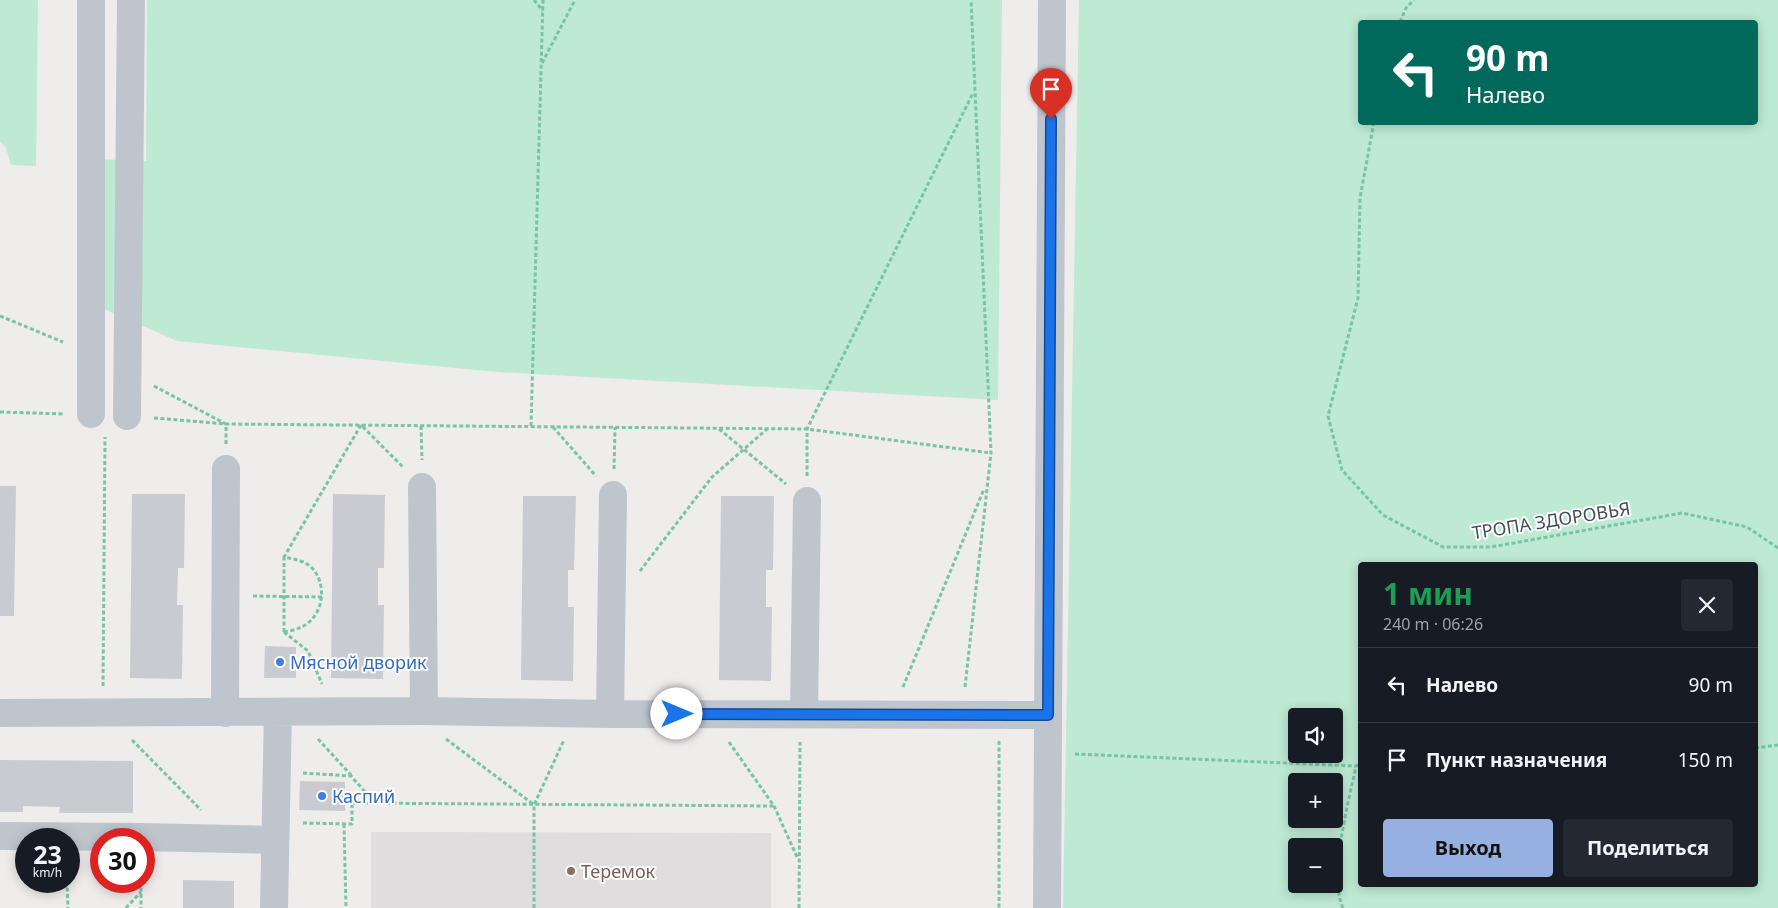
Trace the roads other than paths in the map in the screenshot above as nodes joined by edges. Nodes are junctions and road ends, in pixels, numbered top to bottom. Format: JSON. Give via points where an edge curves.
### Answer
{"nodes":[{"id":1,"x":91,"y":0,"type":"edge"},
{"id":2,"x":131,"y":0,"type":"edge"},
{"id":3,"x":1052,"y":0,"type":"edge"},
{"id":4,"x":91,"y":414,"type":"road end"},
{"id":5,"x":127,"y":416,"type":"road end"},
{"id":6,"x":226,"y":469,"type":"dead end"},
{"id":7,"x":422,"y":487,"type":"road end"},
{"id":8,"x":613,"y":495,"type":"road end"},
{"id":9,"x":808,"y":501,"type":"road end"},
{"id":10,"x":424,"y":711,"type":"junction"},
{"id":11,"x":278,"y":712,"type":"junction"},
{"id":12,"x":0,"y":713,"type":"edge"},
{"id":13,"x":225,"y":713,"type":"junction"},
{"id":14,"x":610,"y":714,"type":"junction"},
{"id":15,"x":804,"y":714,"type":"junction"},
{"id":16,"x":1048,"y":715,"type":"junction"},
{"id":17,"x":275,"y":832,"type":"junction"},
{"id":18,"x":0,"y":836,"type":"edge"},
{"id":19,"x":274,"y":908,"type":"edge"},
{"id":20,"x":1047,"y":908,"type":"edge"}],
"edges":[{"from":1,"to":4,"type":"street"},
{"from":2,"to":5,"type":"street"},
{"from":3,"to":16,"type":"street"},
{"from":6,"to":13,"type":"street"},
{"from":7,"to":10,"type":"street"},
{"from":8,"to":14,"type":"street"},
{"from":9,"to":15,"type":"street"},
{"from":10,"to":11,"type":"street"},
{"from":10,"to":14,"type":"street"},
{"from":11,"to":13,"type":"street"},
{"from":11,"to":17,"type":"street"},
{"from":12,"to":13,"type":"street"},
{"from":14,"to":15,"type":"street"},
{"from":15,"to":16,"type":"street"},
{"from":16,"to":20,"type":"street"},
{"from":17,"to":18,"type":"street","via":[[230,839]]},
{"from":17,"to":19,"type":"street"}]}
